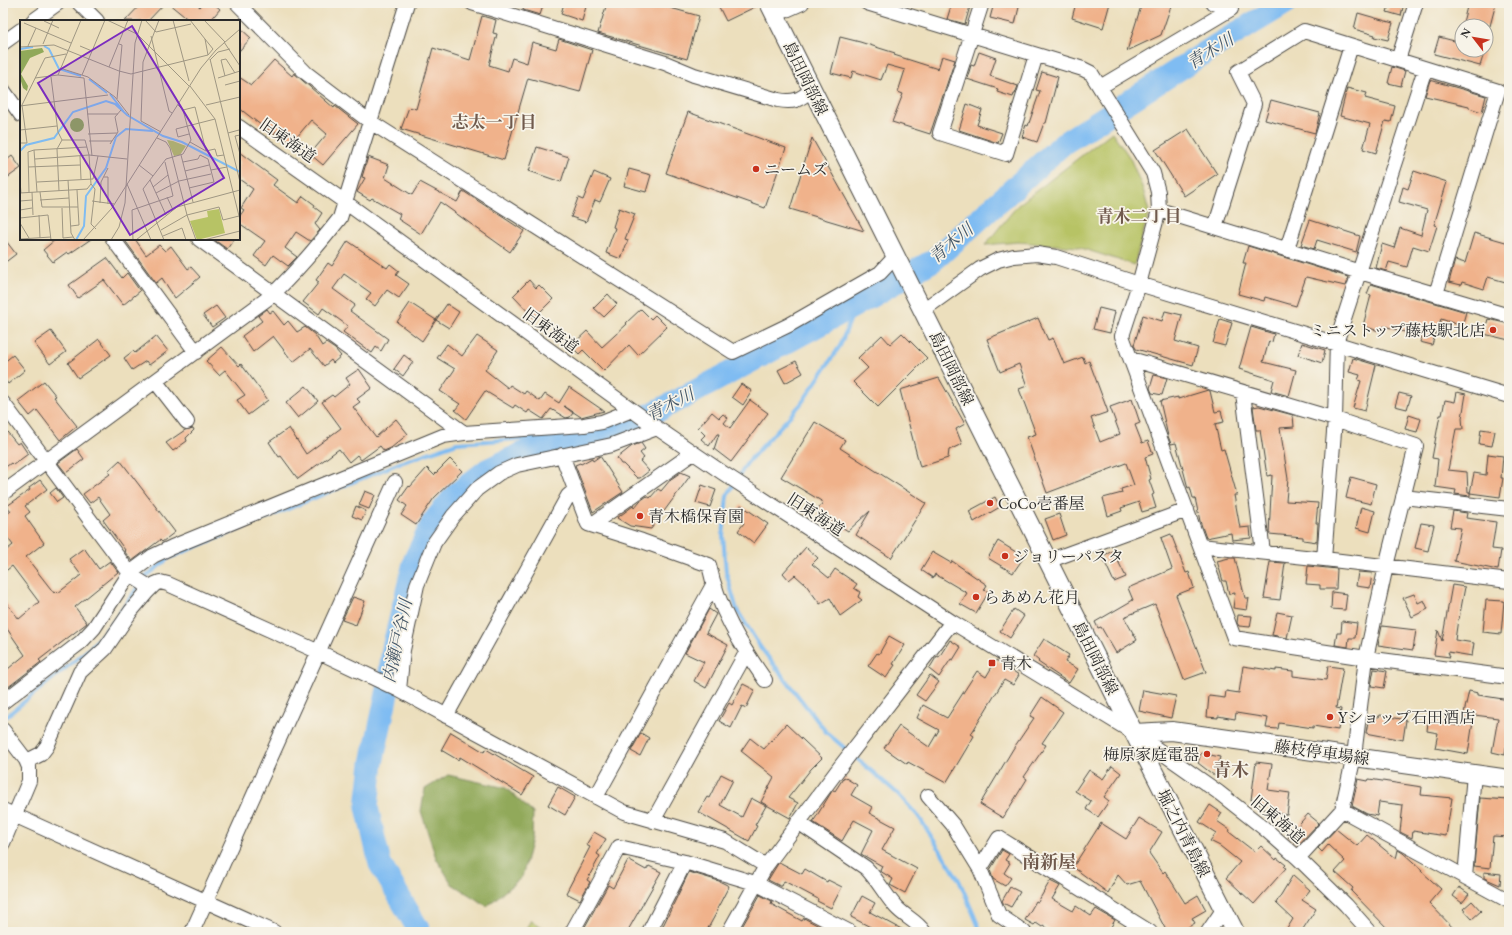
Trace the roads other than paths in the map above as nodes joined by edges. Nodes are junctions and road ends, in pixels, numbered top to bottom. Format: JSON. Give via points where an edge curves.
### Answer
{"nodes":[{"id":1,"x":58,"y":3,"type":"edge"},
{"id":2,"x":79,"y":3,"type":"edge"},
{"id":3,"x":237,"y":3,"type":"edge"},
{"id":4,"x":407,"y":3,"type":"edge"},
{"id":5,"x":472,"y":3,"type":"edge"},
{"id":6,"x":802,"y":3,"type":"edge"},
{"id":7,"x":867,"y":3,"type":"edge"},
{"id":8,"x":982,"y":3,"type":"edge"},
{"id":9,"x":1213,"y":3,"type":"edge"},
{"id":10,"x":1416,"y":3,"type":"edge"},
{"id":11,"x":1232,"y":6,"type":"edge"},
{"id":12,"x":772,"y":9,"type":"edge"},
{"id":13,"x":34,"y":20,"type":"edge"},
{"id":14,"x":96,"y":20,"type":"edge"},
{"id":15,"x":20,"y":31,"type":"edge"},
{"id":16,"x":972,"y":35,"type":"junction"},
{"id":17,"x":3,"y":43,"type":"edge"},
{"id":18,"x":1352,"y":46,"type":"junction"},
{"id":19,"x":1036,"y":55,"type":"junction"},
{"id":20,"x":1398,"y":60,"type":"junction"},
{"id":21,"x":1425,"y":69,"type":"junction"},
{"id":22,"x":1100,"y":87,"type":"junction"},
{"id":23,"x":3,"y":90,"type":"edge"},
{"id":24,"x":812,"y":90,"type":"junction"},
{"id":25,"x":20,"y":114,"type":"edge"},
{"id":26,"x":369,"y":122,"type":"junction"},
{"id":27,"x":240,"y":128,"type":"edge"},
{"id":28,"x":345,"y":202,"type":"junction"},
{"id":29,"x":1159,"y":210,"type":"junction"},
{"id":30,"x":1215,"y":227,"type":"junction"},
{"id":31,"x":114,"y":240,"type":"edge"},
{"id":32,"x":200,"y":240,"type":"edge"},
{"id":33,"x":1287,"y":249,"type":"junction"},
{"id":34,"x":897,"y":258,"type":"junction"},
{"id":35,"x":1360,"y":272,"type":"junction"},
{"id":36,"x":1140,"y":284,"type":"junction"},
{"id":37,"x":274,"y":294,"type":"junction"},
{"id":38,"x":1436,"y":294,"type":"junction"},
{"id":39,"x":924,"y":310,"type":"junction"},
{"id":40,"x":1509,"y":316,"type":"edge"},
{"id":41,"x":1337,"y":343,"type":"junction"},
{"id":42,"x":196,"y":352,"type":"junction"},
{"id":43,"x":1131,"y":359,"type":"junction"},
{"id":44,"x":156,"y":382,"type":"junction"},
{"id":45,"x":1243,"y":393,"type":"junction"},
{"id":46,"x":1509,"y":396,"type":"edge"},
{"id":47,"x":3,"y":403,"type":"edge"},
{"id":48,"x":632,"y":410,"type":"junction"},
{"id":49,"x":1335,"y":419,"type":"junction"},
{"id":50,"x":187,"y":422,"type":"dead end"},
{"id":51,"x":657,"y":428,"type":"junction"},
{"id":52,"x":464,"y":432,"type":"junction"},
{"id":53,"x":693,"y":453,"type":"junction"},
{"id":54,"x":562,"y":455,"type":"junction"},
{"id":55,"x":46,"y":462,"type":"junction"},
{"id":56,"x":395,"y":482,"type":"dead end"},
{"id":57,"x":574,"y":491,"type":"junction"},
{"id":58,"x":3,"y":494,"type":"edge"},
{"id":59,"x":1403,"y":497,"type":"junction"},
{"id":60,"x":1187,"y":510,"type":"junction"},
{"id":61,"x":1509,"y":510,"type":"edge"},
{"id":62,"x":591,"y":525,"type":"junction"},
{"id":63,"x":1200,"y":546,"type":"junction"},
{"id":64,"x":1263,"y":552,"type":"junction"},
{"id":65,"x":1324,"y":558,"type":"junction"},
{"id":66,"x":1048,"y":561,"type":"junction"},
{"id":67,"x":1386,"y":566,"type":"junction"},
{"id":68,"x":131,"y":575,"type":"junction"},
{"id":69,"x":1509,"y":581,"type":"edge"},
{"id":70,"x":713,"y":585,"type":"junction"},
{"id":71,"x":151,"y":588,"type":"junction"},
{"id":72,"x":952,"y":622,"type":"junction"},
{"id":73,"x":319,"y":652,"type":"junction"},
{"id":74,"x":746,"y":653,"type":"junction"},
{"id":75,"x":1366,"y":658,"type":"junction"},
{"id":76,"x":1509,"y":677,"type":"edge"},
{"id":77,"x":765,"y":680,"type":"dead end"},
{"id":78,"x":399,"y":690,"type":"junction"},
{"id":79,"x":3,"y":702,"type":"edge"},
{"id":80,"x":446,"y":716,"type":"junction"},
{"id":81,"x":4,"y":731,"type":"edge"},
{"id":82,"x":1134,"y":733,"type":"junction"},
{"id":83,"x":1354,"y":756,"type":"junction"},
{"id":84,"x":27,"y":761,"type":"junction"},
{"id":85,"x":1474,"y":774,"type":"junction"},
{"id":86,"x":1509,"y":779,"type":"edge"},
{"id":87,"x":928,"y":796,"type":"dead end"},
{"id":88,"x":596,"y":797,"type":"junction"},
{"id":89,"x":1342,"y":810,"type":"junction"},
{"id":90,"x":9,"y":813,"type":"edge"},
{"id":91,"x":653,"y":820,"type":"junction"},
{"id":92,"x":798,"y":822,"type":"junction"},
{"id":93,"x":3,"y":842,"type":"edge"},
{"id":94,"x":1298,"y":858,"type":"junction"},
{"id":95,"x":685,"y":862,"type":"junction"},
{"id":96,"x":766,"y":866,"type":"junction"},
{"id":97,"x":980,"y":869,"type":"junction"},
{"id":98,"x":1465,"y":876,"type":"junction"},
{"id":99,"x":755,"y":883,"type":"junction"},
{"id":100,"x":206,"y":901,"type":"junction"},
{"id":101,"x":1509,"y":901,"type":"edge"},
{"id":102,"x":1223,"y":910,"type":"junction"},
{"id":103,"x":192,"y":932,"type":"edge"},
{"id":104,"x":274,"y":932,"type":"edge"},
{"id":105,"x":572,"y":932,"type":"edge"},
{"id":106,"x":649,"y":932,"type":"edge"},
{"id":107,"x":729,"y":932,"type":"edge"},
{"id":108,"x":850,"y":932,"type":"edge"},
{"id":109,"x":924,"y":932,"type":"edge"},
{"id":110,"x":1024,"y":932,"type":"edge"},
{"id":111,"x":1150,"y":932,"type":"edge"},
{"id":112,"x":1208,"y":932,"type":"edge"},
{"id":113,"x":1235,"y":932,"type":"edge"},
{"id":114,"x":1370,"y":932,"type":"edge"}],
"edges":[{"from":1,"to":13,"type":"street"},
{"from":2,"to":14,"type":"street"},
{"from":3,"to":26,"type":"street","via":[[306,73]]},
{"from":4,"to":26,"type":"street"},
{"from":5,"to":24,"type":"street","via":[[778,100],[799,100]]},
{"from":6,"to":12,"type":"street"},
{"from":7,"to":16,"type":"street"},
{"from":8,"to":16,"type":"street"},
{"from":9,"to":11,"type":"street"},
{"from":10,"to":20,"type":"street"},
{"from":11,"to":22,"type":"street"},
{"from":12,"to":24,"type":"main road","name":"島田岡部線"},
{"from":15,"to":17,"type":"street"},
{"from":16,"to":19,"type":"street"},
{"from":16,"to":19,"type":"street","via":[[940,133],[1006,154]]},
{"from":18,"to":20,"type":"street"},
{"from":18,"to":30,"type":"street","via":[[1304,31],[1238,72],[1254,104]]},
{"from":18,"to":33,"type":"street"},
{"from":19,"to":22,"type":"street","via":[[1091,73]]},
{"from":20,"to":21,"type":"street"},
{"from":21,"to":35,"type":"street"},
{"from":21,"to":38,"type":"street","via":[[1498,91]]},
{"from":22,"to":29,"type":"street","via":[[1153,173]]},
{"from":23,"to":25,"type":"street"},
{"from":24,"to":34,"type":"main road","name":"島田岡部線"},
{"from":26,"to":28,"type":"street"},
{"from":26,"to":34,"type":"street","via":[[733,352],[789,325],[880,273]]},
{"from":27,"to":28,"type":"street","name":"旧東海道"},
{"from":28,"to":37,"type":"street","via":[[336,224]]},
{"from":28,"to":48,"type":"street","name":"旧東海道"},
{"from":29,"to":30,"type":"street"},
{"from":29,"to":36,"type":"street"},
{"from":30,"to":33,"type":"street"},
{"from":31,"to":42,"type":"street"},
{"from":32,"to":37,"type":"street"},
{"from":33,"to":35,"type":"street"},
{"from":34,"to":39,"type":"main road","name":"島田岡部線"},
{"from":35,"to":38,"type":"street"},
{"from":35,"to":41,"type":"street"},
{"from":36,"to":39,"type":"street","via":[[1056,257],[1037,254],[1014,256],[980,269]]},
{"from":36,"to":41,"type":"street"},
{"from":36,"to":43,"type":"street","via":[[1122,336]]},
{"from":37,"to":42,"type":"street"},
{"from":37,"to":52,"type":"street"},
{"from":38,"to":40,"type":"street"},
{"from":39,"to":66,"type":"main road","name":"島田岡部線"},
{"from":41,"to":46,"type":"street"},
{"from":41,"to":49,"type":"street"},
{"from":42,"to":44,"type":"street"},
{"from":43,"to":45,"type":"street"},
{"from":43,"to":60,"type":"street"},
{"from":44,"to":50,"type":"street"},
{"from":44,"to":55,"type":"street"},
{"from":45,"to":49,"type":"street"},
{"from":45,"to":64,"type":"street"},
{"from":47,"to":55,"type":"street"},
{"from":48,"to":51,"type":"street","name":"旧東海道"},
{"from":48,"to":52,"type":"street","via":[[602,422],[584,425]]},
{"from":49,"to":59,"type":"street","via":[[1416,446]]},
{"from":49,"to":65,"type":"street"},
{"from":51,"to":53,"type":"street","name":"旧東海道"},
{"from":51,"to":54,"type":"street","via":[[612,445]]},
{"from":52,"to":68,"type":"street","via":[[427,442],[172,547],[153,556]]},
{"from":53,"to":62,"type":"street"},
{"from":53,"to":72,"type":"street","name":"旧東海道"},
{"from":54,"to":57,"type":"street"},
{"from":54,"to":78,"type":"street","via":[[517,465],[498,473],[477,489],[434,543],[417,585],[409,618]]},
{"from":55,"to":58,"type":"street"},
{"from":55,"to":68,"type":"street"},
{"from":56,"to":73,"type":"street"},
{"from":57,"to":62,"type":"street","via":[[588,524]]},
{"from":57,"to":80,"type":"street","via":[[568,496]]},
{"from":59,"to":61,"type":"street"},
{"from":59,"to":67,"type":"street"},
{"from":60,"to":63,"type":"street"},
{"from":60,"to":66,"type":"street"},
{"from":62,"to":70,"type":"street","via":[[709,566]]},
{"from":63,"to":64,"type":"street"},
{"from":63,"to":75,"type":"street","via":[[1234,638]]},
{"from":64,"to":65,"type":"street"},
{"from":65,"to":67,"type":"street"},
{"from":66,"to":82,"type":"main road","name":"島田岡部線"},
{"from":67,"to":69,"type":"street"},
{"from":67,"to":75,"type":"street"},
{"from":68,"to":71,"type":"street"},
{"from":68,"to":79,"type":"street","via":[[94,628],[81,642]]},
{"from":70,"to":74,"type":"street","via":[[728,621]]},
{"from":70,"to":88,"type":"street"},
{"from":71,"to":73,"type":"street","via":[[160,582],[168,584]]},
{"from":71,"to":84,"type":"street","via":[[105,649],[80,672],[47,746],[41,754]]},
{"from":72,"to":82,"type":"street","name":"旧東海道"},
{"from":72,"to":92,"type":"street"},
{"from":73,"to":78,"type":"street"},
{"from":73,"to":100,"type":"street"},
{"from":74,"to":77,"type":"street"},
{"from":74,"to":91,"type":"street"},
{"from":75,"to":76,"type":"street"},
{"from":75,"to":83,"type":"street"},
{"from":78,"to":80,"type":"street"},
{"from":80,"to":88,"type":"street"},
{"from":81,"to":84,"type":"street"},
{"from":82,"to":83,"type":"main road","name":"藤枝停車場線","via":[[1172,731]]},
{"from":82,"to":94,"type":"street","name":"旧東海道","via":[[1218,792]]},
{"from":82,"to":102,"type":"main road","name":"堀之内青島線"},
{"from":83,"to":85,"type":"main road","name":"藤枝停車場線"},
{"from":83,"to":89,"type":"street"},
{"from":84,"to":90,"type":"street","via":[[30,781]]},
{"from":85,"to":86,"type":"main road","name":"藤枝停車場線"},
{"from":85,"to":98,"type":"street"},
{"from":87,"to":97,"type":"street","via":[[953,825]]},
{"from":88,"to":91,"type":"street","via":[[624,812]]},
{"from":89,"to":94,"type":"street"},
{"from":89,"to":98,"type":"street"},
{"from":90,"to":93,"type":"street"},
{"from":90,"to":100,"type":"street"},
{"from":91,"to":96,"type":"street","via":[[725,841]]},
{"from":92,"to":96,"type":"street"},
{"from":92,"to":109,"type":"street","via":[[866,868],[895,906]]},
{"from":94,"to":114,"type":"street","name":"旧東海道"},
{"from":95,"to":99,"type":"street"},
{"from":95,"to":105,"type":"street","via":[[619,847]]},
{"from":95,"to":106,"type":"street"},
{"from":96,"to":99,"type":"street"},
{"from":97,"to":110,"type":"street","via":[[998,915]]},
{"from":97,"to":111,"type":"street","via":[[999,838]]},
{"from":98,"to":101,"type":"street"},
{"from":99,"to":107,"type":"street"},
{"from":99,"to":108,"type":"street"},
{"from":100,"to":103,"type":"street"},
{"from":100,"to":104,"type":"street"},
{"from":102,"to":112,"type":"street"},
{"from":102,"to":113,"type":"main road","name":"堀之内青島線"}]}
